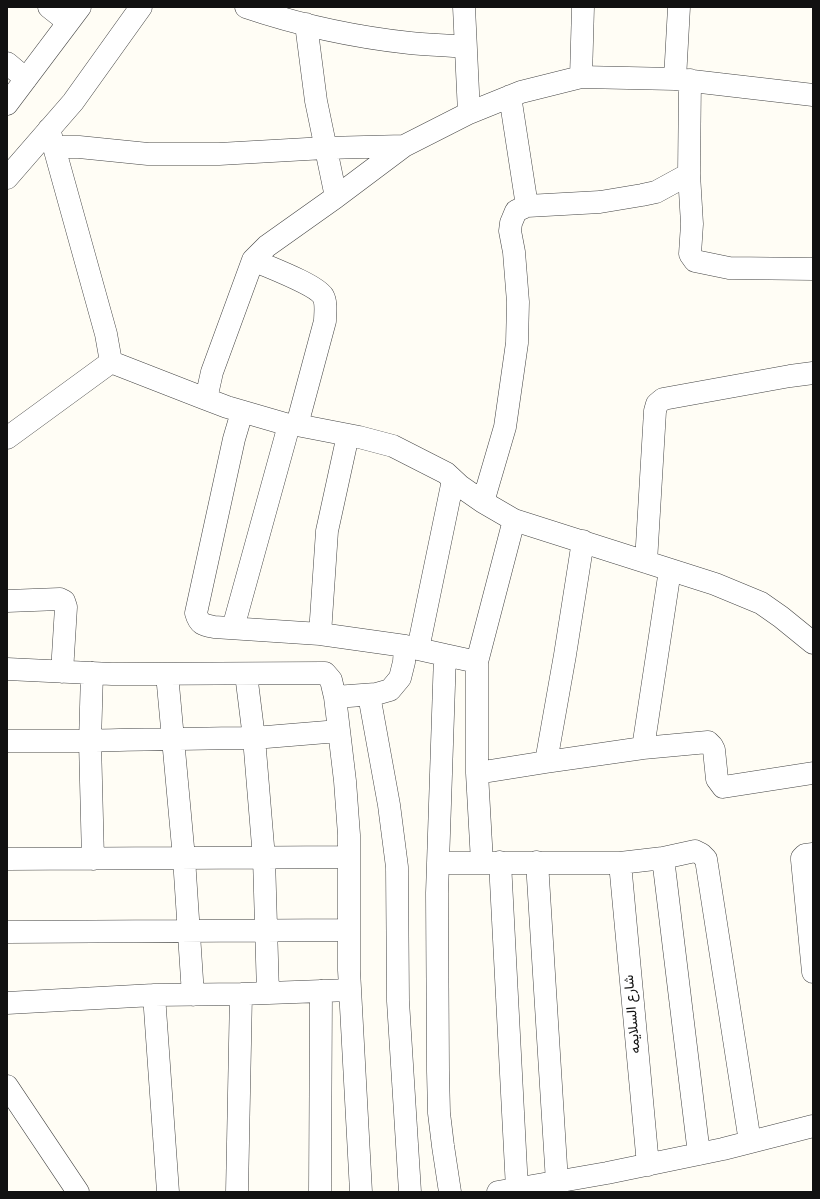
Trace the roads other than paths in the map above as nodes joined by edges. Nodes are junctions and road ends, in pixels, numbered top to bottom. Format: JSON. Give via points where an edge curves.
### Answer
{"nodes":[{"id":1,"x":49,"y":7,"type":"edge"},
{"id":2,"x":141,"y":7,"type":"edge"},
{"id":3,"x":246,"y":7,"type":"edge"},
{"id":4,"x":464,"y":7,"type":"edge"},
{"id":5,"x":583,"y":7,"type":"edge"},
{"id":6,"x":679,"y":7,"type":"edge"},
{"id":7,"x":74,"y":15,"type":"edge"},
{"id":8,"x":306,"y":24,"type":"junction"},
{"id":9,"x":465,"y":46,"type":"junction"},
{"id":10,"x":7,"y":63,"type":"edge"},
{"id":11,"x":581,"y":77,"type":"junction"},
{"id":12,"x":26,"y":79,"type":"junction"},
{"id":13,"x":683,"y":80,"type":"junction"},
{"id":14,"x":813,"y":95,"type":"edge"},
{"id":15,"x":510,"y":96,"type":"junction"},
{"id":16,"x":7,"y":104,"type":"edge"},
{"id":17,"x":469,"y":113,"type":"junction"},
{"id":18,"x":52,"y":138,"type":"junction"},
{"id":19,"x":404,"y":146,"type":"junction"},
{"id":20,"x":325,"y":148,"type":"junction"},
{"id":21,"x":689,"y":174,"type":"junction"},
{"id":22,"x":7,"y":178,"type":"edge"},
{"id":23,"x":336,"y":197,"type":"junction"},
{"id":24,"x":527,"y":206,"type":"junction"},
{"id":25,"x":253,"y":260,"type":"junction"},
{"id":26,"x":813,"y":269,"type":"edge"},
{"id":27,"x":111,"y":362,"type":"junction"},
{"id":28,"x":813,"y":373,"type":"edge"},
{"id":29,"x":206,"y":399,"type":"junction"},
{"id":30,"x":242,"y":412,"type":"junction"},
{"id":31,"x":293,"y":425,"type":"junction"},
{"id":32,"x":348,"y":435,"type":"junction"},
{"id":33,"x":7,"y":438,"type":"edge"},
{"id":34,"x":453,"y":480,"type":"junction"},
{"id":35,"x":483,"y":502,"type":"junction"},
{"id":36,"x":514,"y":520,"type":"junction"},
{"id":37,"x":583,"y":541,"type":"junction"},
{"id":38,"x":646,"y":562,"type":"junction"},
{"id":39,"x":670,"y":570,"type":"junction"},
{"id":40,"x":7,"y":601,"type":"edge"},
{"id":41,"x":233,"y":628,"type":"junction"},
{"id":42,"x":320,"y":634,"type":"junction"},
{"id":43,"x":813,"y":643,"type":"edge"},
{"id":44,"x":411,"y":648,"type":"junction"},
{"id":45,"x":445,"y":655,"type":"junction"},
{"id":46,"x":477,"y":662,"type":"junction"},
{"id":47,"x":7,"y":669,"type":"edge"},
{"id":48,"x":62,"y":672,"type":"junction"},
{"id":49,"x":92,"y":673,"type":"junction"},
{"id":50,"x":167,"y":674,"type":"junction"},
{"id":51,"x":246,"y":674,"type":"junction"},
{"id":52,"x":369,"y":695,"type":"junction"},
{"id":53,"x":335,"y":697,"type":"junction"},
{"id":54,"x":339,"y":731,"type":"junction"},
{"id":55,"x":173,"y":738,"type":"junction"},
{"id":56,"x":254,"y":738,"type":"junction"},
{"id":57,"x":7,"y":741,"type":"edge"},
{"id":58,"x":90,"y":742,"type":"junction"},
{"id":59,"x":643,"y":748,"type":"junction"},
{"id":60,"x":546,"y":762,"type":"junction"},
{"id":61,"x":477,"y":773,"type":"junction"},
{"id":62,"x":813,"y":773,"type":"edge"},
{"id":63,"x":813,"y":854,"type":"edge"},
{"id":64,"x":349,"y":857,"type":"junction"},
{"id":65,"x":93,"y":858,"type":"junction"},
{"id":66,"x":184,"y":858,"type":"junction"},
{"id":67,"x":264,"y":858,"type":"junction"},
{"id":68,"x":663,"y":858,"type":"junction"},
{"id":69,"x":7,"y":859,"type":"edge"},
{"id":70,"x":438,"y":862,"type":"junction"},
{"id":71,"x":491,"y":862,"type":"junction"},
{"id":72,"x":537,"y":862,"type":"junction"},
{"id":73,"x":620,"y":863,"type":"junction"},
{"id":74,"x":349,"y":930,"type":"junction"},
{"id":75,"x":190,"y":931,"type":"junction"},
{"id":76,"x":266,"y":931,"type":"junction"},
{"id":77,"x":7,"y":932,"type":"edge"},
{"id":78,"x":813,"y":972,"type":"edge"},
{"id":79,"x":350,"y":990,"type":"junction"},
{"id":80,"x":321,"y":991,"type":"junction"},
{"id":81,"x":268,"y":993,"type":"junction"},
{"id":82,"x":241,"y":994,"type":"junction"},
{"id":83,"x":154,"y":995,"type":"junction"},
{"id":84,"x":193,"y":995,"type":"junction"},
{"id":85,"x":7,"y":1003,"type":"edge"},
{"id":86,"x":7,"y":1086,"type":"edge"},
{"id":87,"x":813,"y":1126,"type":"edge"},
{"id":88,"x":750,"y":1142,"type":"junction"},
{"id":89,"x":699,"y":1154,"type":"junction"},
{"id":90,"x":648,"y":1165,"type":"junction"},
{"id":91,"x":557,"y":1182,"type":"junction"},
{"id":92,"x":508,"y":1191,"type":"edge"},
{"id":93,"x":78,"y":1192,"type":"edge"},
{"id":94,"x":168,"y":1192,"type":"edge"},
{"id":95,"x":237,"y":1192,"type":"edge"},
{"id":96,"x":320,"y":1192,"type":"edge"},
{"id":97,"x":361,"y":1192,"type":"edge"},
{"id":98,"x":410,"y":1192,"type":"edge"},
{"id":99,"x":450,"y":1192,"type":"edge"}],
"edges":[{"from":1,"to":7,"type":"street"},
{"from":2,"to":18,"type":"street","via":[[73,102]]},
{"from":3,"to":8,"type":"street"},
{"from":4,"to":9,"type":"street"},
{"from":5,"to":11,"type":"street"},
{"from":6,"to":13,"type":"street"},
{"from":7,"to":12,"type":"street"},
{"from":8,"to":9,"type":"street","via":[[410,43]]},
{"from":8,"to":20,"type":"street"},
{"from":9,"to":17,"type":"street"},
{"from":10,"to":12,"type":"street"},
{"from":11,"to":13,"type":"street"},
{"from":11,"to":15,"type":"street"},
{"from":12,"to":16,"type":"street"},
{"from":13,"to":14,"type":"street"},
{"from":13,"to":21,"type":"street"},
{"from":15,"to":17,"type":"street"},
{"from":15,"to":24,"type":"street"},
{"from":17,"to":19,"type":"street"},
{"from":18,"to":20,"type":"street","via":[[80,147],[148,154],[219,154]]},
{"from":18,"to":22,"type":"street"},
{"from":18,"to":27,"type":"street","via":[[106,334]]},
{"from":19,"to":20,"type":"street"},
{"from":19,"to":23,"type":"street"},
{"from":20,"to":23,"type":"street"},
{"from":21,"to":24,"type":"street","via":[[656,192],[642,195],[600,202]]},
{"from":21,"to":26,"type":"street","via":[[692,224],[690,254],[695,261],[729,268]]},
{"from":23,"to":25,"type":"street","via":[[267,246]]},
{"from":24,"to":35,"type":"street","via":[[516,211],[511,223],[518,302],[517,343],[505,427]]},
{"from":25,"to":29,"type":"street","via":[[212,372]]},
{"from":25,"to":31,"type":"street","via":[[315,288],[324,297],[325,321]]},
{"from":27,"to":29,"type":"street"},
{"from":27,"to":33,"type":"street"},
{"from":28,"to":38,"type":"street","via":[[659,401],[655,411]]},
{"from":29,"to":30,"type":"street"},
{"from":30,"to":31,"type":"street"},
{"from":30,"to":41,"type":"street","via":[[196,613],[198,621],[204,625]]},
{"from":31,"to":32,"type":"street"},
{"from":31,"to":41,"type":"street"},
{"from":32,"to":34,"type":"street","via":[[393,446],[446,473]]},
{"from":32,"to":42,"type":"street","via":[[327,531]]},
{"from":34,"to":35,"type":"street"},
{"from":34,"to":44,"type":"street"},
{"from":35,"to":36,"type":"street"},
{"from":36,"to":37,"type":"street"},
{"from":36,"to":46,"type":"street"},
{"from":37,"to":38,"type":"street"},
{"from":37,"to":60,"type":"street"},
{"from":38,"to":39,"type":"street"},
{"from":39,"to":43,"type":"street","via":[[761,603]]},
{"from":39,"to":59,"type":"street"},
{"from":40,"to":48,"type":"street","via":[[64,601],[66,606]]},
{"from":41,"to":42,"type":"street"},
{"from":42,"to":44,"type":"street"},
{"from":44,"to":45,"type":"street"},
{"from":44,"to":52,"type":"street","via":[[394,687]]},
{"from":45,"to":46,"type":"street"},
{"from":45,"to":70,"type":"street"},
{"from":46,"to":61,"type":"street"},
{"from":47,"to":48,"type":"street"},
{"from":48,"to":49,"type":"street"},
{"from":49,"to":50,"type":"street"},
{"from":49,"to":58,"type":"street"},
{"from":50,"to":51,"type":"street"},
{"from":50,"to":55,"type":"street"},
{"from":51,"to":53,"type":"street","via":[[325,673],[332,680]]},
{"from":51,"to":56,"type":"street"},
{"from":52,"to":53,"type":"street"},
{"from":52,"to":98,"type":"street","via":[[389,805],[397,867],[398,1001]]},
{"from":53,"to":54,"type":"street"},
{"from":54,"to":56,"type":"street"},
{"from":54,"to":64,"type":"street","via":[[345,781]]},
{"from":55,"to":56,"type":"street"},
{"from":55,"to":58,"type":"street"},
{"from":55,"to":66,"type":"street"},
{"from":56,"to":67,"type":"street"},
{"from":57,"to":58,"type":"street"},
{"from":58,"to":65,"type":"street"},
{"from":59,"to":60,"type":"street"},
{"from":59,"to":62,"type":"street","via":[[708,742],[714,750],[717,780],[723,787]]},
{"from":60,"to":61,"type":"street"},
{"from":61,"to":71,"type":"street"},
{"from":63,"to":78,"type":"street","via":[[805,855],[802,860]]},
{"from":64,"to":67,"type":"street"},
{"from":64,"to":74,"type":"street"},
{"from":65,"to":66,"type":"street"},
{"from":65,"to":69,"type":"street"},
{"from":66,"to":67,"type":"street"},
{"from":66,"to":75,"type":"street"},
{"from":67,"to":76,"type":"street"},
{"from":68,"to":73,"type":"street"},
{"from":68,"to":88,"type":"street","via":[[695,851],[706,859]]},
{"from":68,"to":89,"type":"street"},
{"from":70,"to":71,"type":"street"},
{"from":70,"to":99,"type":"street","via":[[439,1113]]},
{"from":71,"to":72,"type":"street"},
{"from":71,"to":92,"type":"street"},
{"from":72,"to":73,"type":"street"},
{"from":72,"to":91,"type":"street"},
{"from":73,"to":90,"type":"street","name":"شارع السلايمه"},
{"from":74,"to":76,"type":"street"},
{"from":74,"to":79,"type":"street"},
{"from":75,"to":76,"type":"street"},
{"from":75,"to":77,"type":"street"},
{"from":75,"to":84,"type":"street"},
{"from":76,"to":81,"type":"street"},
{"from":79,"to":80,"type":"street"},
{"from":79,"to":97,"type":"street"},
{"from":80,"to":81,"type":"street"},
{"from":80,"to":96,"type":"street"},
{"from":81,"to":82,"type":"street"},
{"from":82,"to":84,"type":"street"},
{"from":82,"to":95,"type":"street"},
{"from":83,"to":84,"type":"street"},
{"from":83,"to":85,"type":"street"},
{"from":83,"to":94,"type":"street"},
{"from":86,"to":93,"type":"street"},
{"from":87,"to":88,"type":"street"},
{"from":88,"to":89,"type":"street"},
{"from":89,"to":90,"type":"street"},
{"from":90,"to":91,"type":"street"},
{"from":91,"to":92,"type":"street"}]}
